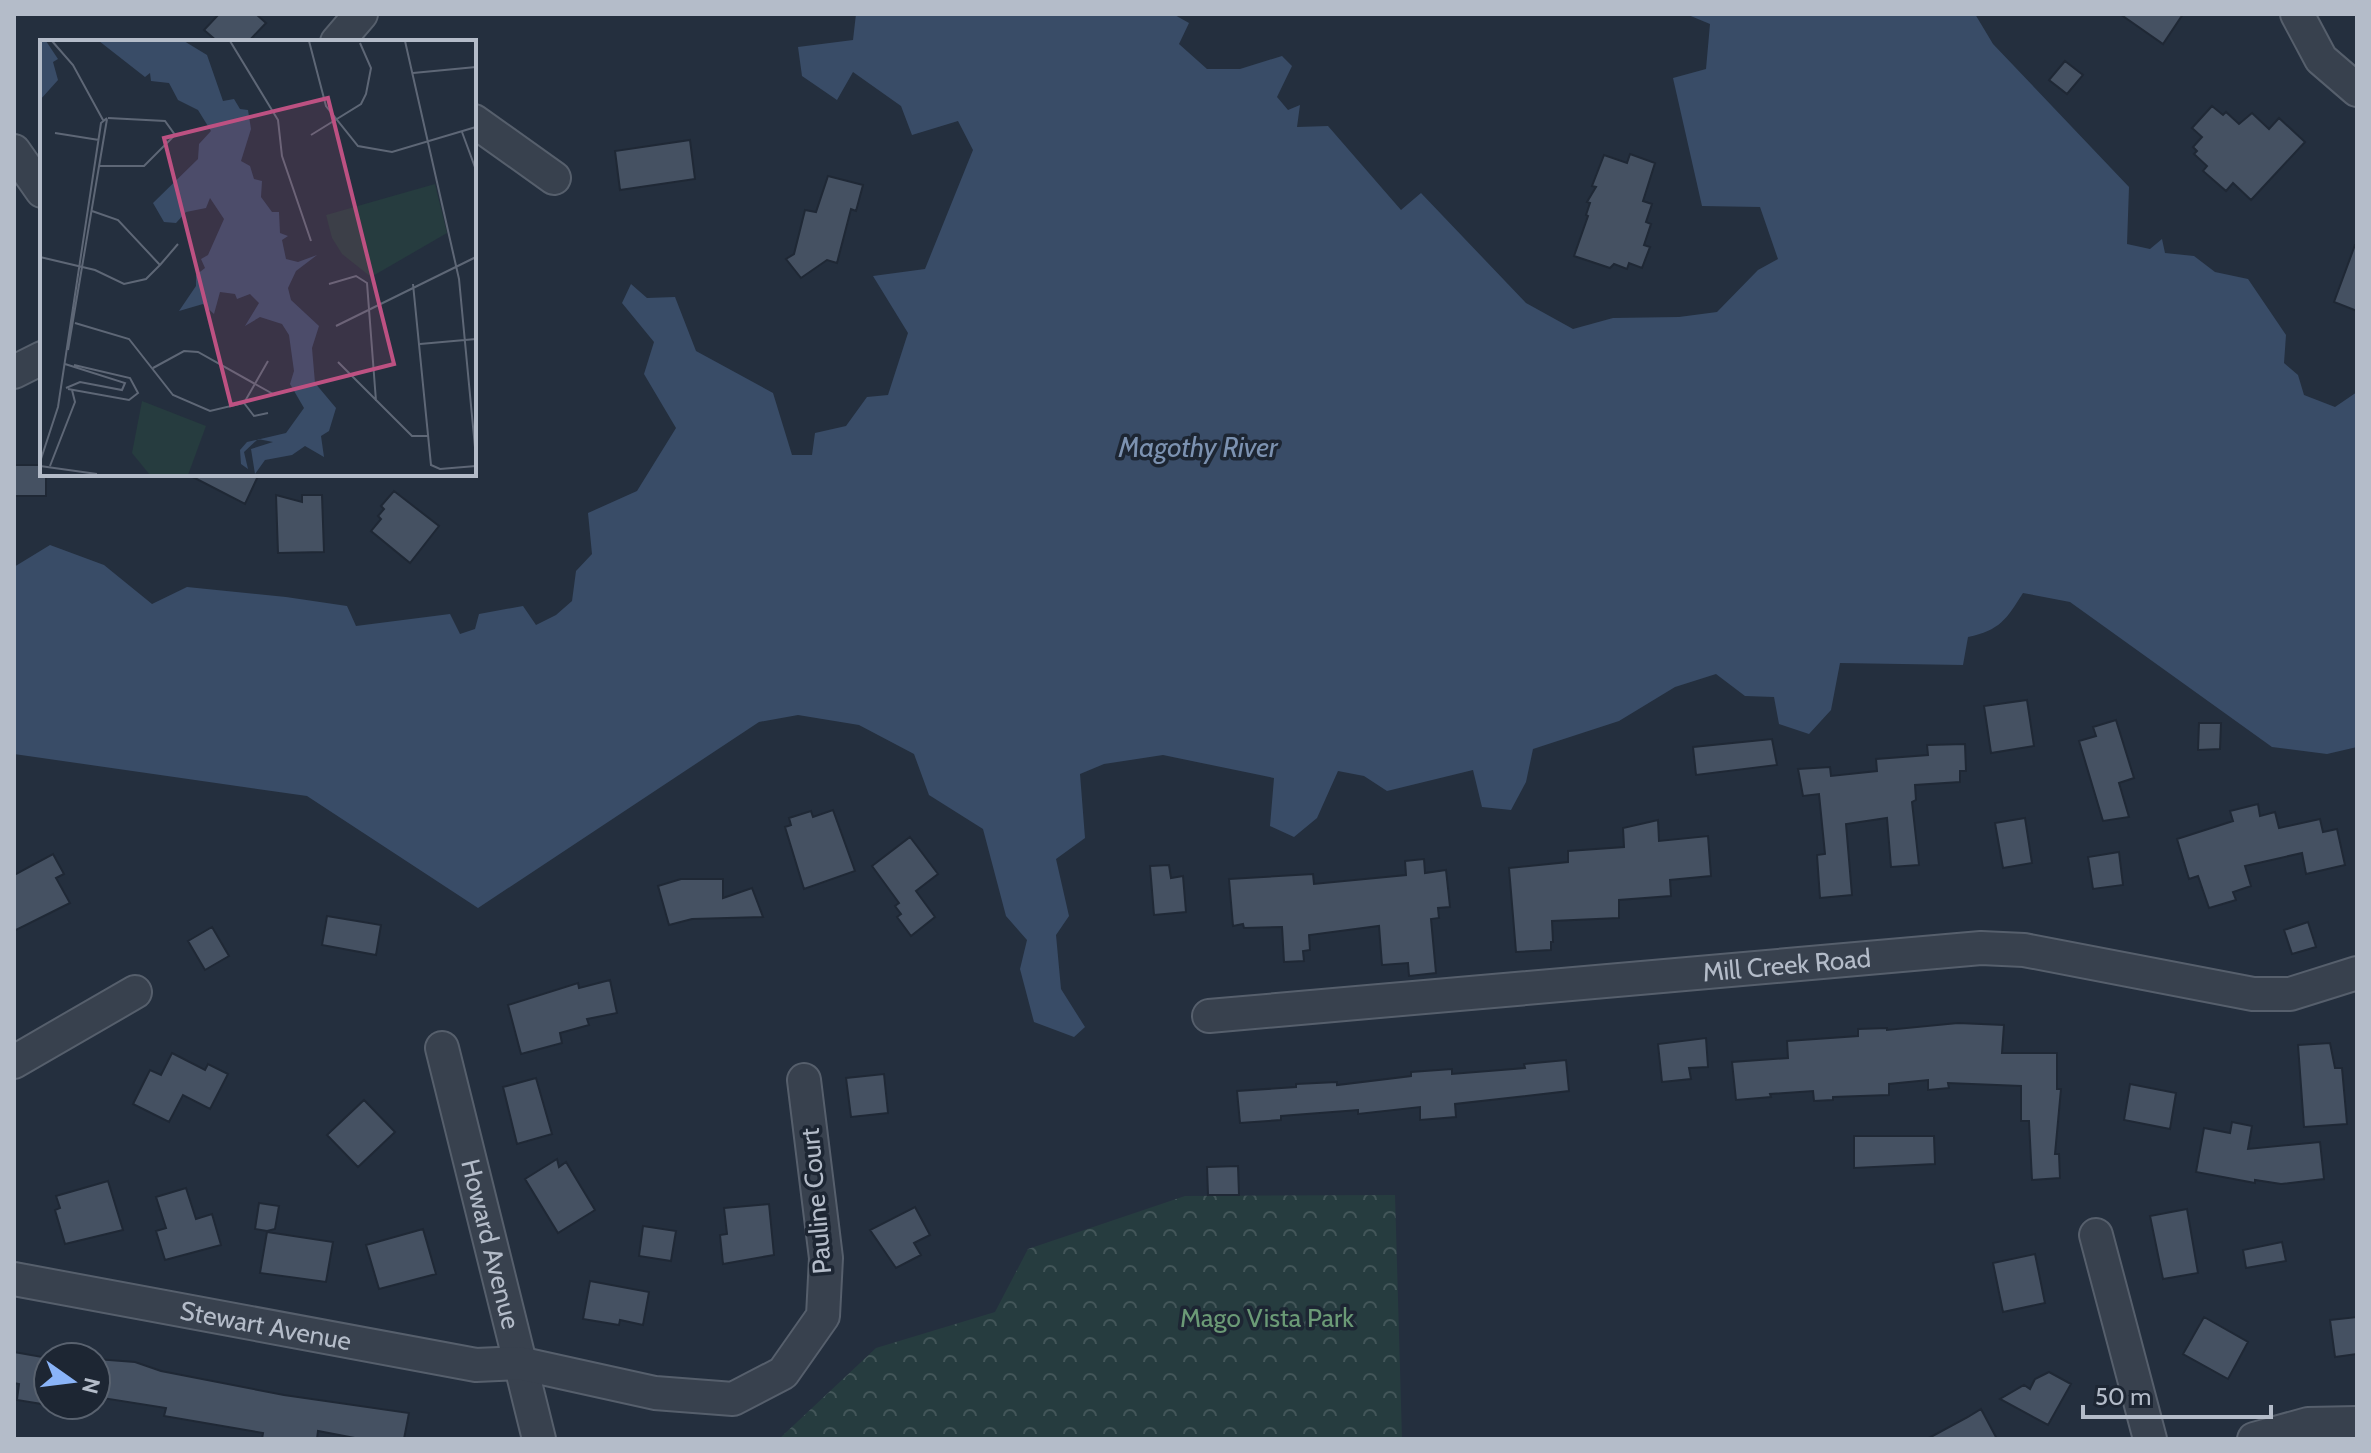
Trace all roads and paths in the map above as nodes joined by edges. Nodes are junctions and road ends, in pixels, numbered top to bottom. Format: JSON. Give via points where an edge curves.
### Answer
{"nodes":[{"id":1,"x":2297,"y":14,"type":"edge"},
{"id":2,"x":2357,"y":90,"type":"edge"},
{"id":3,"x":476,"y":122,"type":"edge"},
{"id":4,"x":14,"y":151,"type":"edge"},
{"id":5,"x":554,"y":178,"type":"dead end"},
{"id":6,"x":40,"y":188,"type":"edge"},
{"id":7,"x":40,"y":359,"type":"edge"},
{"id":8,"x":14,"y":372,"type":"edge"},
{"id":9,"x":2357,"y":973,"type":"edge"},
{"id":10,"x":135,"y":992,"type":"dead end"},
{"id":11,"x":1209,"y":1016,"type":"dead end"},
{"id":12,"x":442,"y":1048,"type":"dead end"},
{"id":13,"x":14,"y":1062,"type":"edge"},
{"id":14,"x":804,"y":1080,"type":"dead end"},
{"id":15,"x":2096,"y":1235,"type":"dead end"},
{"id":16,"x":14,"y":1279,"type":"edge"},
{"id":17,"x":519,"y":1363,"type":"junction"},
{"id":18,"x":2357,"y":1423,"type":"edge"},
{"id":19,"x":539,"y":1439,"type":"edge"},
{"id":20,"x":2150,"y":1439,"type":"edge"},
{"id":21,"x":2254,"y":1439,"type":"edge"}],
"edges":[{"from":1,"to":2,"type":"street","via":[[2321,59]]},
{"from":3,"to":5,"type":"street"},
{"from":4,"to":6,"type":"street"},
{"from":7,"to":8,"type":"street"},
{"from":9,"to":11,"type":"street","name":"Mill Creek Road","via":[[2290,994],[2253,994],[2024,950],[1981,948]]},
{"from":10,"to":13,"type":"street"},
{"from":12,"to":17,"type":"street","name":"Howard Avenue"},
{"from":14,"to":17,"type":"street","name":"Pauline Court","via":[[826,1258],[823,1316],[783,1373],[733,1399],[655,1393]]},
{"from":15,"to":20,"type":"street"},
{"from":16,"to":17,"type":"street","name":"Stewart Avenue","via":[[476,1365]]},
{"from":17,"to":19,"type":"street","name":"Howard Avenue"},
{"from":18,"to":21,"type":"street","via":[[2308,1424]]}]}
